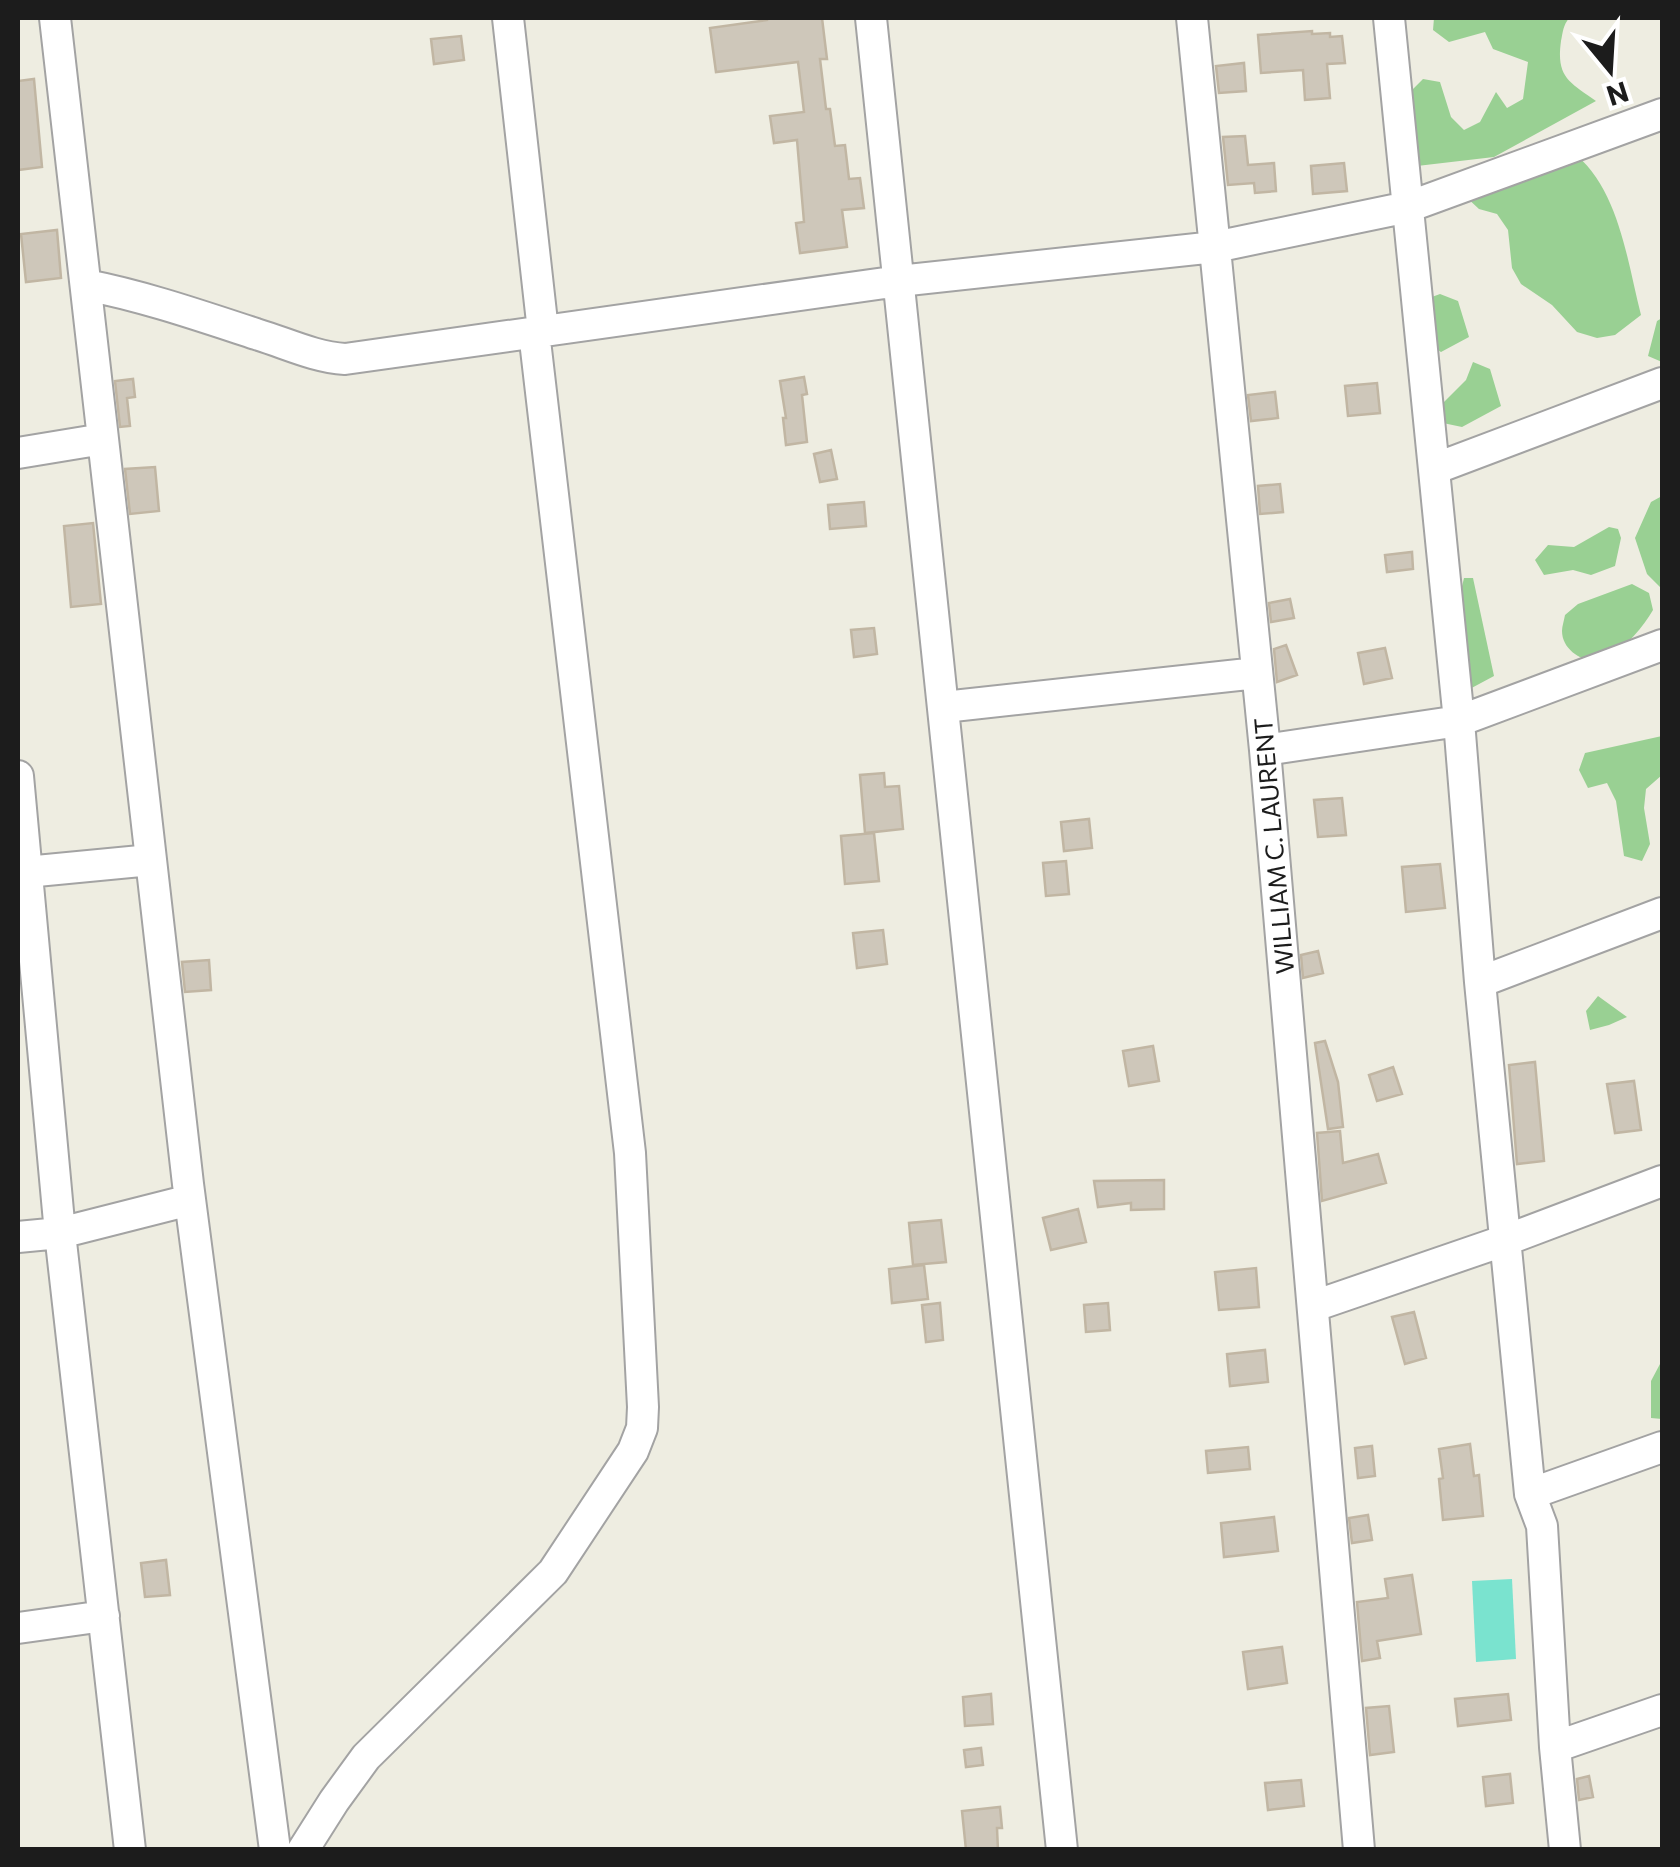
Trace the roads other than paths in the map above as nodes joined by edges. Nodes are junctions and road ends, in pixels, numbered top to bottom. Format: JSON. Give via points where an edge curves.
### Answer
{"nodes":[{"id":1,"x":55,"y":18,"type":"edge"},
{"id":2,"x":508,"y":18,"type":"edge"},
{"id":3,"x":871,"y":18,"type":"edge"},
{"id":4,"x":1192,"y":18,"type":"edge"},
{"id":5,"x":1388,"y":18,"type":"edge"},
{"id":6,"x":1662,"y":114,"type":"edge"},
{"id":7,"x":1408,"y":208,"type":"junction"},
{"id":8,"x":1215,"y":247,"type":"junction"},
{"id":9,"x":900,"y":281,"type":"junction"},
{"id":10,"x":86,"y":285,"type":"junction"},
{"id":11,"x":538,"y":331,"type":"junction"},
{"id":12,"x":1662,"y":383,"type":"edge"},
{"id":13,"x":103,"y":438,"type":"junction"},
{"id":14,"x":18,"y":452,"type":"edge"},
{"id":15,"x":1434,"y":469,"type":"junction"},
{"id":16,"x":1662,"y":644,"type":"edge"},
{"id":17,"x":1257,"y":674,"type":"junction"},
{"id":18,"x":944,"y":707,"type":"junction"},
{"id":19,"x":1459,"y":720,"type":"junction"},
{"id":20,"x":1265,"y":750,"type":"junction"},
{"id":21,"x":18,"y":776,"type":"edge"},
{"id":22,"x":151,"y":860,"type":"junction"},
{"id":23,"x":26,"y":872,"type":"junction"},
{"id":24,"x":1662,"y":913,"type":"edge"},
{"id":25,"x":1480,"y":982,"type":"junction"},
{"id":26,"x":1662,"y":1181,"type":"edge"},
{"id":27,"x":190,"y":1200,"type":"junction"},
{"id":28,"x":60,"y":1233,"type":"junction"},
{"id":29,"x":18,"y":1237,"type":"edge"},
{"id":30,"x":1506,"y":1240,"type":"junction"},
{"id":31,"x":1314,"y":1306,"type":"junction"},
{"id":32,"x":1662,"y":1447,"type":"edge"},
{"id":33,"x":1530,"y":1494,"type":"junction"},
{"id":34,"x":104,"y":1616,"type":"junction"},
{"id":35,"x":18,"y":1628,"type":"edge"},
{"id":36,"x":1662,"y":1710,"type":"edge"},
{"id":37,"x":1555,"y":1747,"type":"junction"},
{"id":38,"x":130,"y":1850,"type":"edge"},
{"id":39,"x":275,"y":1850,"type":"edge"},
{"id":40,"x":303,"y":1850,"type":"edge"},
{"id":41,"x":1062,"y":1850,"type":"edge"},
{"id":42,"x":1360,"y":1850,"type":"edge"},
{"id":43,"x":1565,"y":1850,"type":"edge"}],
"edges":[{"from":1,"to":10,"type":"street"},
{"from":2,"to":11,"type":"street"},
{"from":3,"to":9,"type":"street"},
{"from":4,"to":8,"type":"street","name":"WILLIAM C. LAURENT"},
{"from":5,"to":7,"type":"street"},
{"from":6,"to":7,"type":"street"},
{"from":7,"to":8,"type":"street"},
{"from":7,"to":15,"type":"street"},
{"from":8,"to":9,"type":"street"},
{"from":8,"to":17,"type":"street","name":"WILLIAM C. LAURENT"},
{"from":9,"to":11,"type":"street"},
{"from":9,"to":18,"type":"street"},
{"from":10,"to":11,"type":"street","via":[[326,358]]},
{"from":10,"to":13,"type":"street"},
{"from":11,"to":40,"type":"street","via":[[630,1153],[642,1428],[553,1572],[366,1757]]},
{"from":12,"to":15,"type":"street"},
{"from":13,"to":14,"type":"street"},
{"from":13,"to":22,"type":"street"},
{"from":15,"to":19,"type":"street"},
{"from":16,"to":19,"type":"street"},
{"from":17,"to":18,"type":"street"},
{"from":17,"to":20,"type":"street","name":"WILLIAM C. LAURENT"},
{"from":18,"to":41,"type":"street"},
{"from":19,"to":20,"type":"street"},
{"from":19,"to":25,"type":"street"},
{"from":20,"to":31,"type":"street","name":"WILLIAM C. LAURENT"},
{"from":21,"to":23,"type":"street"},
{"from":22,"to":23,"type":"street"},
{"from":22,"to":27,"type":"street"},
{"from":23,"to":28,"type":"street"},
{"from":24,"to":25,"type":"street"},
{"from":25,"to":30,"type":"street"},
{"from":26,"to":30,"type":"street"},
{"from":27,"to":28,"type":"street"},
{"from":27,"to":39,"type":"street"},
{"from":28,"to":29,"type":"street"},
{"from":28,"to":34,"type":"street"},
{"from":30,"to":31,"type":"street"},
{"from":30,"to":33,"type":"street"},
{"from":31,"to":42,"type":"street","name":"WILLIAM C. LAURENT"},
{"from":32,"to":33,"type":"street"},
{"from":33,"to":37,"type":"street","via":[[1542,1526]]},
{"from":34,"to":35,"type":"street"},
{"from":34,"to":38,"type":"street"},
{"from":36,"to":37,"type":"street"},
{"from":37,"to":43,"type":"street"}]}
